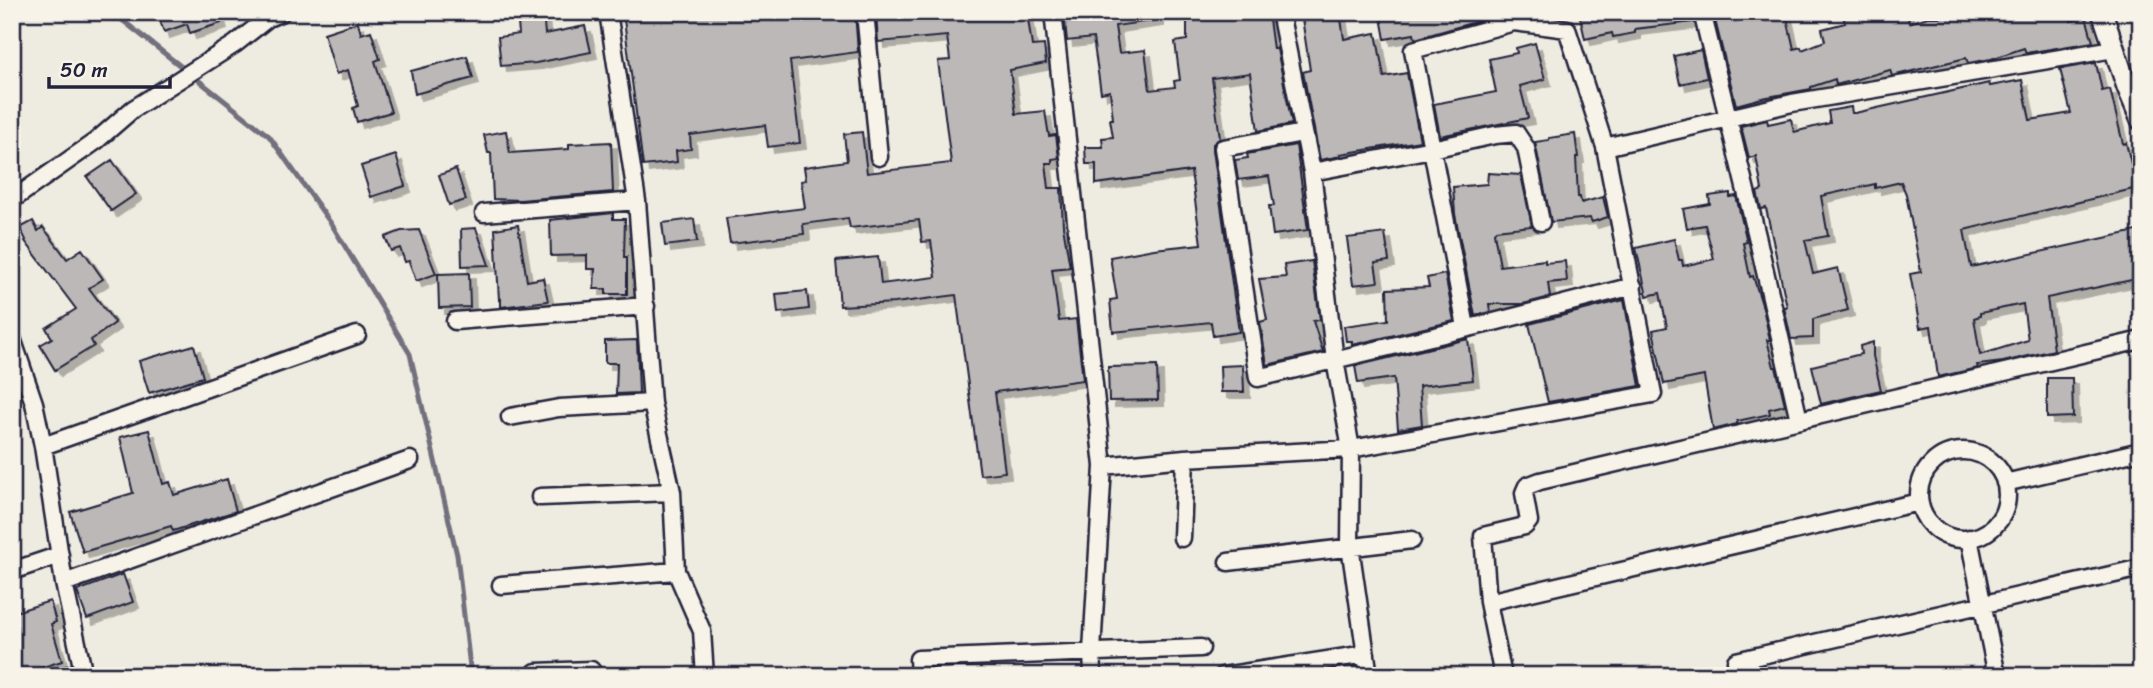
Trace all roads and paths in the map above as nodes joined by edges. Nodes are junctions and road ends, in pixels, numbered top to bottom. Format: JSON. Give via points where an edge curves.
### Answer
{"nodes":[{"id":1,"x":282,"y":12,"type":"edge"},
{"id":2,"x":608,"y":12,"type":"edge"},
{"id":3,"x":865,"y":12,"type":"edge"},
{"id":4,"x":1053,"y":12,"type":"edge"},
{"id":5,"x":1280,"y":12,"type":"edge"},
{"id":6,"x":1702,"y":12,"type":"edge"},
{"id":7,"x":2102,"y":12,"type":"edge"},
{"id":8,"x":1513,"y":17,"type":"edge"},
{"id":9,"x":2114,"y":49,"type":"junction"},
{"id":10,"x":1727,"y":117,"type":"junction"},
{"id":11,"x":2141,"y":120,"type":"edge"},
{"id":12,"x":1303,"y":132,"type":"junction"},
{"id":13,"x":1605,"y":147,"type":"junction"},
{"id":14,"x":1432,"y":149,"type":"junction"},
{"id":15,"x":878,"y":157,"type":"dead end"},
{"id":16,"x":1312,"y":172,"type":"junction"},
{"id":17,"x":12,"y":200,"type":"edge"},
{"id":18,"x":638,"y":201,"type":"junction"},
{"id":19,"x":484,"y":213,"type":"dead end"},
{"id":20,"x":1541,"y":222,"type":"dead end"},
{"id":21,"x":1633,"y":286,"type":"junction"},
{"id":22,"x":646,"y":306,"type":"junction"},
{"id":23,"x":455,"y":321,"type":"dead end"},
{"id":24,"x":1466,"y":327,"type":"junction"},
{"id":25,"x":357,"y":335,"type":"dead end"},
{"id":26,"x":12,"y":338,"type":"edge"},
{"id":27,"x":2141,"y":340,"type":"edge"},
{"id":28,"x":1335,"y":360,"type":"junction"},
{"id":29,"x":652,"y":403,"type":"junction"},
{"id":30,"x":510,"y":417,"type":"dead end"},
{"id":31,"x":1799,"y":420,"type":"junction"},
{"id":32,"x":43,"y":446,"type":"junction"},
{"id":33,"x":1351,"y":449,"type":"junction"},
{"id":34,"x":2141,"y":451,"type":"edge"},
{"id":35,"x":1185,"y":458,"type":"junction"},
{"id":36,"x":411,"y":460,"type":"dead end"},
{"id":37,"x":1103,"y":466,"type":"junction"},
{"id":38,"x":2006,"y":483,"type":"junction"},
{"id":39,"x":672,"y":492,"type":"junction"},
{"id":40,"x":540,"y":497,"type":"dead end"},
{"id":41,"x":1919,"y":502,"type":"junction"},
{"id":42,"x":1182,"y":538,"type":"dead end"},
{"id":43,"x":1969,"y":538,"type":"junction"},
{"id":44,"x":1412,"y":540,"type":"dead end"},
{"id":45,"x":1350,"y":546,"type":"junction"},
{"id":46,"x":60,"y":555,"type":"junction"},
{"id":47,"x":1228,"y":562,"type":"dead end"},
{"id":48,"x":2141,"y":568,"type":"edge"},
{"id":49,"x":12,"y":571,"type":"edge"},
{"id":50,"x":676,"y":571,"type":"junction"},
{"id":51,"x":64,"y":583,"type":"junction"},
{"id":52,"x":501,"y":585,"type":"dead end"},
{"id":53,"x":1488,"y":602,"type":"junction"},
{"id":54,"x":1983,"y":604,"type":"junction"},
{"id":55,"x":1201,"y":648,"type":"dead end"},
{"id":56,"x":1092,"y":652,"type":"junction"},
{"id":57,"x":1366,"y":654,"type":"junction"},
{"id":58,"x":1736,"y":662,"type":"dead end"},
{"id":59,"x":536,"y":672,"type":"dead end"},
{"id":60,"x":85,"y":673,"type":"edge"},
{"id":61,"x":66,"y":676,"type":"edge"},
{"id":62,"x":595,"y":676,"type":"edge"},
{"id":63,"x":705,"y":676,"type":"edge"},
{"id":64,"x":919,"y":676,"type":"edge"},
{"id":65,"x":1093,"y":676,"type":"edge"},
{"id":66,"x":1223,"y":676,"type":"edge"},
{"id":67,"x":1369,"y":676,"type":"edge"},
{"id":68,"x":1503,"y":676,"type":"edge"},
{"id":69,"x":1997,"y":676,"type":"edge"}],
"edges":[{"from":1,"to":17,"type":"street","via":[[133,109]]},
{"from":2,"to":18,"type":"street"},
{"from":3,"to":15,"type":"street"},
{"from":4,"to":37,"type":"street"},
{"from":5,"to":12,"type":"street"},
{"from":6,"to":10,"type":"street"},
{"from":7,"to":9,"type":"main road"},
{"from":8,"to":13,"type":"street","via":[[1567,29]]},
{"from":8,"to":14,"type":"street","via":[[1413,50]]},
{"from":9,"to":10,"type":"street"},
{"from":9,"to":11,"type":"main road"},
{"from":10,"to":13,"type":"street"},
{"from":10,"to":31,"type":"street"},
{"from":12,"to":16,"type":"street"},
{"from":12,"to":28,"type":"street","via":[[1223,148],[1258,378]]},
{"from":13,"to":21,"type":"street"},
{"from":14,"to":16,"type":"street"},
{"from":14,"to":20,"type":"street","via":[[1516,133],[1527,148]]},
{"from":14,"to":24,"type":"street"},
{"from":16,"to":28,"type":"street"},
{"from":18,"to":19,"type":"street"},
{"from":18,"to":22,"type":"street"},
{"from":21,"to":24,"type":"street"},
{"from":21,"to":33,"type":"street","via":[[1653,394]]},
{"from":22,"to":23,"type":"street"},
{"from":22,"to":29,"type":"street"},
{"from":24,"to":28,"type":"street"},
{"from":25,"to":32,"type":"street"},
{"from":26,"to":32,"type":"street"},
{"from":27,"to":31,"type":"street"},
{"from":28,"to":33,"type":"street"},
{"from":29,"to":30,"type":"street","via":[[559,408]]},
{"from":29,"to":39,"type":"street"},
{"from":31,"to":53,"type":"street","via":[[1527,486],[1529,521],[1525,526],[1483,536]]},
{"from":32,"to":46,"type":"street"},
{"from":33,"to":35,"type":"street"},
{"from":33,"to":45,"type":"street"},
{"from":34,"to":38,"type":"street"},
{"from":35,"to":37,"type":"street"},
{"from":35,"to":42,"type":"street"},
{"from":36,"to":51,"type":"street"},
{"from":37,"to":56,"type":"street"},
{"from":38,"to":41,"type":"street","via":[[1989,459],[1975,452],[1946,454],[1924,473]]},
{"from":38,"to":43,"type":"street","via":[[2007,498],[1995,525]]},
{"from":39,"to":40,"type":"street"},
{"from":39,"to":50,"type":"street"},
{"from":41,"to":43,"type":"street","via":[[1931,526],[1942,534]]},
{"from":41,"to":53,"type":"street"},
{"from":43,"to":54,"type":"street"},
{"from":44,"to":45,"type":"street"},
{"from":45,"to":47,"type":"street"},
{"from":45,"to":57,"type":"street"},
{"from":46,"to":49,"type":"street"},
{"from":46,"to":51,"type":"street"},
{"from":48,"to":54,"type":"street"},
{"from":50,"to":52,"type":"street"},
{"from":50,"to":63,"type":"street","via":[[702,631]]},
{"from":51,"to":60,"type":"street"},
{"from":53,"to":68,"type":"street"},
{"from":54,"to":58,"type":"street"},
{"from":54,"to":69,"type":"street"},
{"from":55,"to":56,"type":"street"},
{"from":56,"to":64,"type":"street","via":[[918,659]]},
{"from":56,"to":65,"type":"street"},
{"from":57,"to":66,"type":"street"},
{"from":57,"to":67,"type":"street"},
{"from":59,"to":62,"type":"street","via":[[591,670]]},
{"from":60,"to":61,"type":"street"}]}
